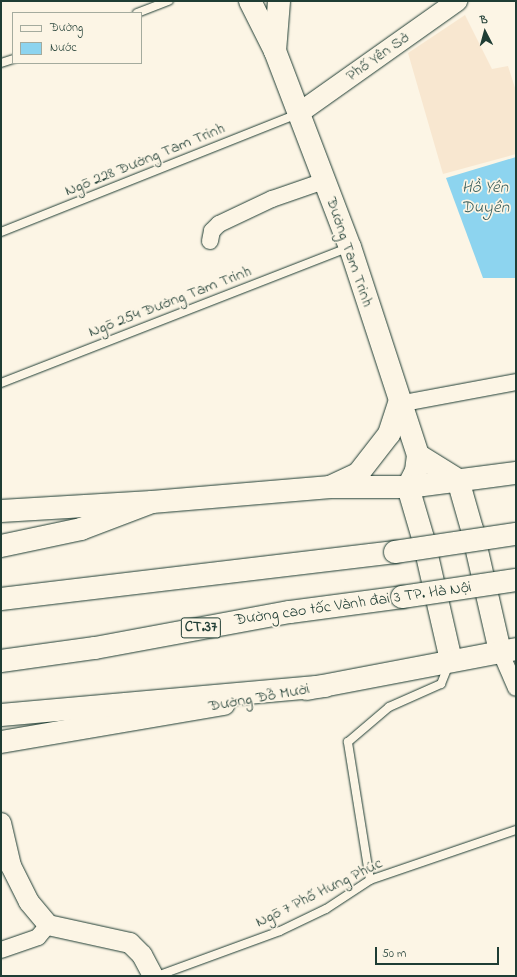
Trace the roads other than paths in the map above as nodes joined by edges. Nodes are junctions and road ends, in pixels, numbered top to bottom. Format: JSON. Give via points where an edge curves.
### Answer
{"nodes":[{"id":1,"x":169,"y":1,"type":"edge"},
{"id":2,"x":250,"y":1,"type":"edge"},
{"id":3,"x":279,"y":1,"type":"edge"},
{"id":4,"x":457,"y":1,"type":"edge"},
{"id":5,"x":140,"y":12,"type":"edge"},
{"id":6,"x":275,"y":51,"type":"junction"},
{"id":7,"x":12,"y":59,"type":"edge"},
{"id":8,"x":1,"y":63,"type":"edge"},
{"id":9,"x":299,"y":113,"type":"junction"},
{"id":10,"x":324,"y":181,"type":"junction"},
{"id":11,"x":2,"y":229,"type":"edge"},
{"id":12,"x":210,"y":241,"type":"dead end"},
{"id":13,"x":350,"y":247,"type":"junction"},
{"id":14,"x":516,"y":382,"type":"edge"},
{"id":15,"x":1,"y":383,"type":"edge"},
{"id":16,"x":399,"y":404,"type":"junction"},
{"id":17,"x":418,"y":455,"type":"junction"},
{"id":18,"x":516,"y":473,"type":"edge"},
{"id":19,"x":458,"y":480,"type":"junction"},
{"id":20,"x":330,"y":487,"type":"junction"},
{"id":21,"x":408,"y":487,"type":"junction"},
{"id":22,"x":152,"y":502,"type":"junction"},
{"id":23,"x":1,"y":512,"type":"edge"},
{"id":24,"x":516,"y":534,"type":"edge"},
{"id":25,"x":1,"y":546,"type":"edge"},
{"id":26,"x":516,"y":580,"type":"edge"},
{"id":27,"x":1,"y":599,"type":"edge"},
{"id":28,"x":508,"y":650,"type":"edge"},
{"id":29,"x":451,"y":660,"type":"junction"},
{"id":30,"x":1,"y":661,"type":"edge"},
{"id":31,"x":514,"y":680,"type":"edge"},
{"id":32,"x":325,"y":686,"type":"junction"},
{"id":33,"x":1,"y":715,"type":"edge"},
{"id":34,"x":1,"y":742,"type":"edge"},
{"id":35,"x":1,"y":823,"type":"edge"},
{"id":36,"x":516,"y":830,"type":"edge"},
{"id":37,"x":6,"y":867,"type":"edge"},
{"id":38,"x":370,"y":880,"type":"junction"},
{"id":39,"x":48,"y":924,"type":"junction"},
{"id":40,"x":1,"y":950,"type":"edge"},
{"id":41,"x":153,"y":976,"type":"edge"},
{"id":42,"x":157,"y":976,"type":"edge"}],
"edges":[{"from":1,"to":5,"type":"lane"},
{"from":2,"to":6,"type":"main road","name":"Đường Tam Trinh"},
{"from":3,"to":6,"type":"main road","name":"Đường Tam Trinh"},
{"from":4,"to":9,"type":"street","name":"Phố Yên Sở"},
{"from":6,"to":9,"type":"main road","name":"Đường Tam Trinh"},
{"from":7,"to":8,"type":"lane"},
{"from":9,"to":10,"type":"main road","name":"Đường Tam Trinh"},
{"from":9,"to":11,"type":"lane","name":"Ngõ 228 Đường Tam Trinh"},
{"from":10,"to":12,"type":"street","via":[[272,199],[219,224],[212,231]]},
{"from":10,"to":13,"type":"main road","name":"Đường Tam Trinh"},
{"from":13,"to":15,"type":"lane","name":"Ngõ 254 Đường Tam Trinh"},
{"from":13,"to":16,"type":"main road","name":"Đường Tam Trinh"},
{"from":14,"to":16,"type":"street"},
{"from":16,"to":17,"type":"main road","name":"Đường Tam Trinh"},
{"from":16,"to":20,"type":"main road","via":[[389,434],[358,474]]},
{"from":17,"to":19,"type":"main road"},
{"from":17,"to":21,"type":"main road","via":[[416,470]]},
{"from":18,"to":19,"type":"main road"},
{"from":19,"to":21,"type":"main road"},
{"from":19,"to":28,"type":"main road"},
{"from":20,"to":21,"type":"main road"},
{"from":20,"to":22,"type":"main road"},
{"from":21,"to":29,"type":"main road","via":[[423,538]]},
{"from":22,"to":23,"type":"main road"},
{"from":22,"to":25,"type":"main road","via":[[81,529]]},
{"from":24,"to":27,"type":"main road","bridge":true,"via":[[395,552]]},
{"from":26,"to":30,"type":"main road","name":"Đường cao tốc Vành đai 3 TP. Hà Nội","number":"CT.37","bridge":true,"via":[[290,612],[95,648]]},
{"from":28,"to":29,"type":"main road","name":"Đường Đỗ Mười"},
{"from":28,"to":31,"type":"street"},
{"from":29,"to":32,"type":"main road","name":"Đường Đỗ Mười"},
{"from":29,"to":38,"type":"lane","via":[[441,684],[389,707],[348,742]]},
{"from":32,"to":33,"type":"main road"},
{"from":32,"to":34,"type":"main road","name":"Đường Đỗ Mười"},
{"from":35,"to":37,"type":"street"},
{"from":36,"to":38,"type":"lane","name":"Ngõ 7 Phố Hưng Phúc"},
{"from":37,"to":39,"type":"street","via":[[29,902]]},
{"from":38,"to":42,"type":"lane","name":"Ngõ 7 Phố Hưng Phúc","via":[[326,909],[280,931]]},
{"from":39,"to":40,"type":"street","via":[[38,938]]},
{"from":39,"to":41,"type":"street","via":[[130,943],[142,955]]}]}
